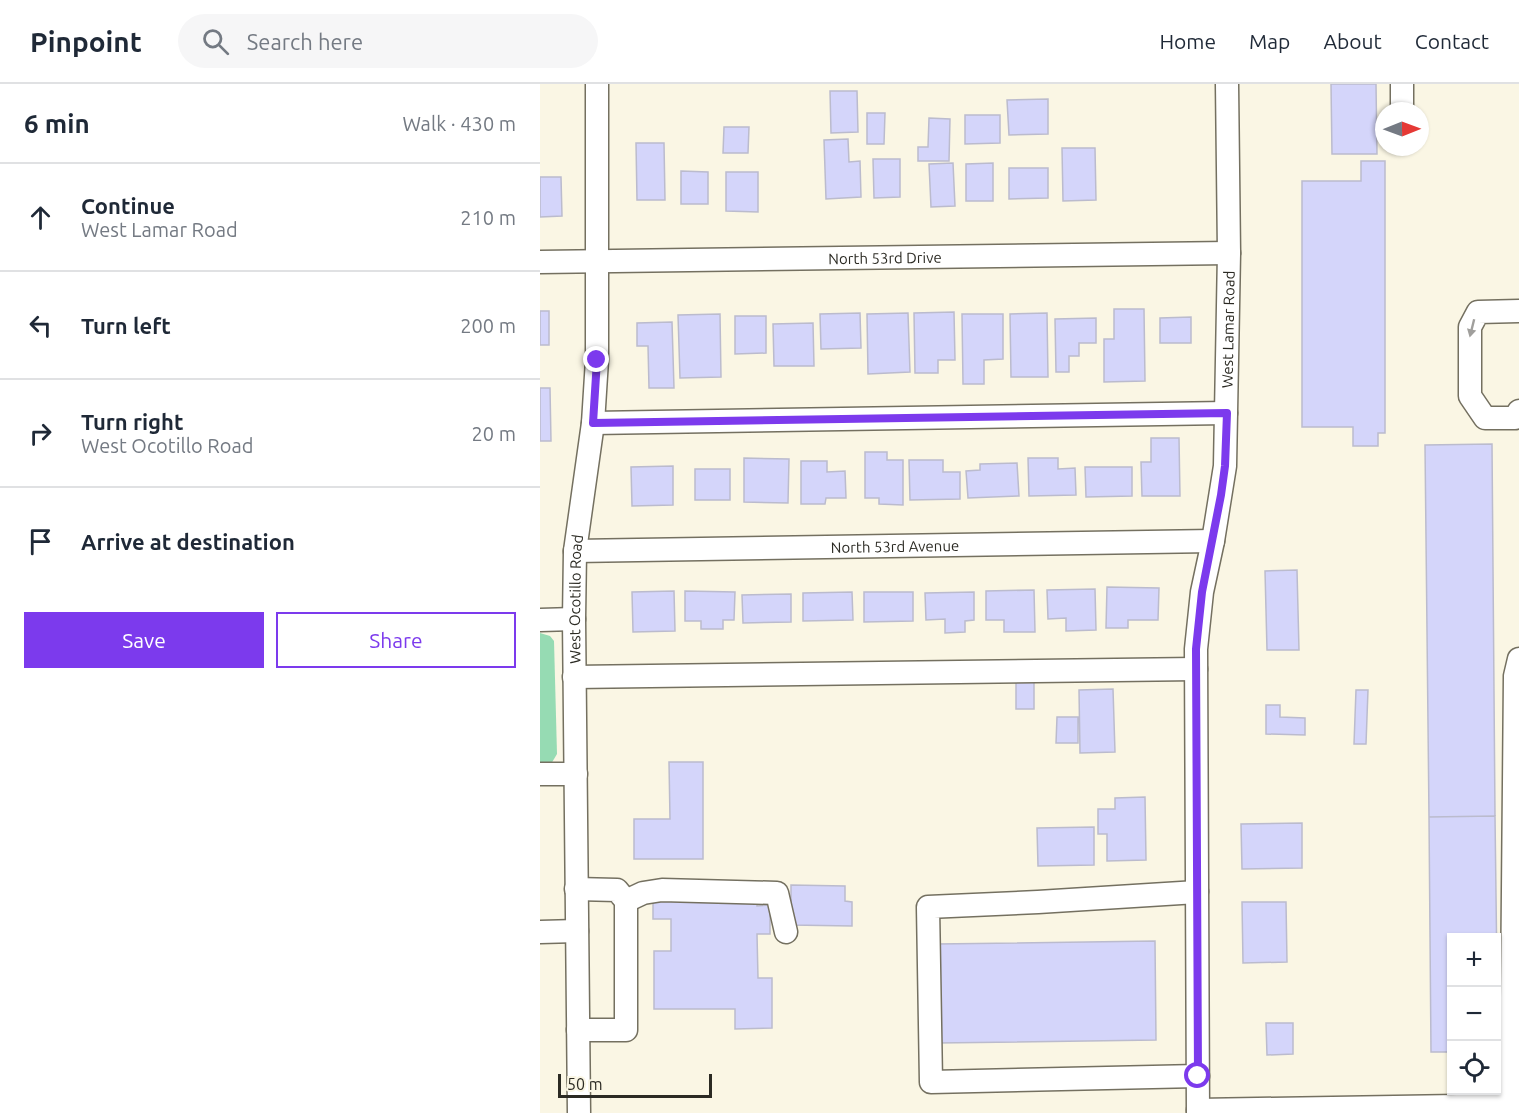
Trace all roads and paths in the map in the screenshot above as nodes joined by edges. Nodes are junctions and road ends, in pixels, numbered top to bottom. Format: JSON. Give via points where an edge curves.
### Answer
{"nodes":[{"id":1,"x":597,"y":84,"type":"edge"},
{"id":2,"x":1227,"y":84,"type":"edge"},
{"id":3,"x":1402,"y":84,"type":"edge"},
{"id":4,"x":1402,"y":102,"type":"edge"},
{"id":5,"x":1229,"y":252,"type":"junction"},
{"id":6,"x":597,"y":261,"type":"junction"},
{"id":7,"x":540,"y":262,"type":"edge"},
{"id":8,"x":1519,"y":311,"type":"edge"},
{"id":9,"x":1519,"y":411,"type":"edge"},
{"id":10,"x":1227,"y":413,"type":"junction"},
{"id":11,"x":593,"y":423,"type":"junction"},
{"id":12,"x":1213,"y":541,"type":"junction"},
{"id":13,"x":575,"y":551,"type":"junction"},
{"id":14,"x":574,"y":619,"type":"junction"},
{"id":15,"x":540,"y":620,"type":"edge"},
{"id":16,"x":1519,"y":659,"type":"edge"},
{"id":17,"x":1196,"y":669,"type":"junction"},
{"id":18,"x":574,"y":677,"type":"junction"},
{"id":19,"x":540,"y":774,"type":"edge"},
{"id":20,"x":576,"y":774,"type":"junction"},
{"id":21,"x":576,"y":890,"type":"junction"},
{"id":22,"x":1197,"y":892,"type":"junction"},
{"id":23,"x":626,"y":901,"type":"junction"},
{"id":24,"x":577,"y":931,"type":"junction"},
{"id":25,"x":540,"y":932,"type":"edge"},
{"id":26,"x":786,"y":932,"type":"dead end"},
{"id":27,"x":578,"y":1030,"type":"junction"},
{"id":28,"x":1198,"y":1076,"type":"junction"},
{"id":29,"x":1515,"y":1105,"type":"edge"},
{"id":30,"x":1198,"y":1112,"type":"edge"},
{"id":31,"x":579,"y":1113,"type":"edge"}],
"edges":[{"from":1,"to":6,"type":"street","name":"West Ocotillo Road"},
{"from":2,"to":5,"type":"street","name":"West Lamar Road"},
{"from":3,"to":4,"type":"street"},
{"from":5,"to":6,"type":"street","name":"North 53rd Drive"},
{"from":5,"to":10,"type":"street","name":"West Lamar Road"},
{"from":6,"to":7,"type":"street","name":"North 53rd Drive"},
{"from":6,"to":11,"type":"street","name":"West Ocotillo Road"},
{"from":8,"to":9,"type":"street","one_way":true,"via":[[1478,312],[1470,327],[1470,396],[1485,418],[1515,418]]},
{"from":10,"to":11,"type":"street"},
{"from":10,"to":12,"type":"street","name":"West Lamar Road","via":[[1225,466]]},
{"from":11,"to":13,"type":"street","name":"West Ocotillo Road"},
{"from":12,"to":13,"type":"street","name":"North 53rd Avenue"},
{"from":12,"to":17,"type":"street","name":"West Lamar Road","via":[[1202,592]]},
{"from":13,"to":14,"type":"street","name":"West Ocotillo Road"},
{"from":14,"to":15,"type":"street"},
{"from":14,"to":18,"type":"street","name":"West Ocotillo Road"},
{"from":16,"to":29,"type":"street","via":[[1515,676]]},
{"from":17,"to":18,"type":"street"},
{"from":17,"to":22,"type":"street","name":"West Lamar Road"},
{"from":18,"to":20,"type":"street","name":"West Ocotillo Road"},
{"from":19,"to":20,"type":"street"},
{"from":20,"to":21,"type":"street","name":"West Ocotillo Road"},
{"from":21,"to":23,"type":"street","via":[[617,890]]},
{"from":21,"to":24,"type":"street","name":"West Ocotillo Road"},
{"from":22,"to":28,"type":"street","name":"West Lamar Road"},
{"from":22,"to":28,"type":"street","via":[[928,907],[931,1082]]},
{"from":23,"to":26,"type":"street","via":[[662,890],[777,893]]},
{"from":23,"to":27,"type":"street","via":[[626,1030]]},
{"from":24,"to":25,"type":"street"},
{"from":24,"to":27,"type":"street","name":"West Ocotillo Road"},
{"from":27,"to":31,"type":"street","name":"West Ocotillo Road"},
{"from":28,"to":30,"type":"street","name":"West Lamar Road"},
{"from":29,"to":30,"type":"street"}]}
